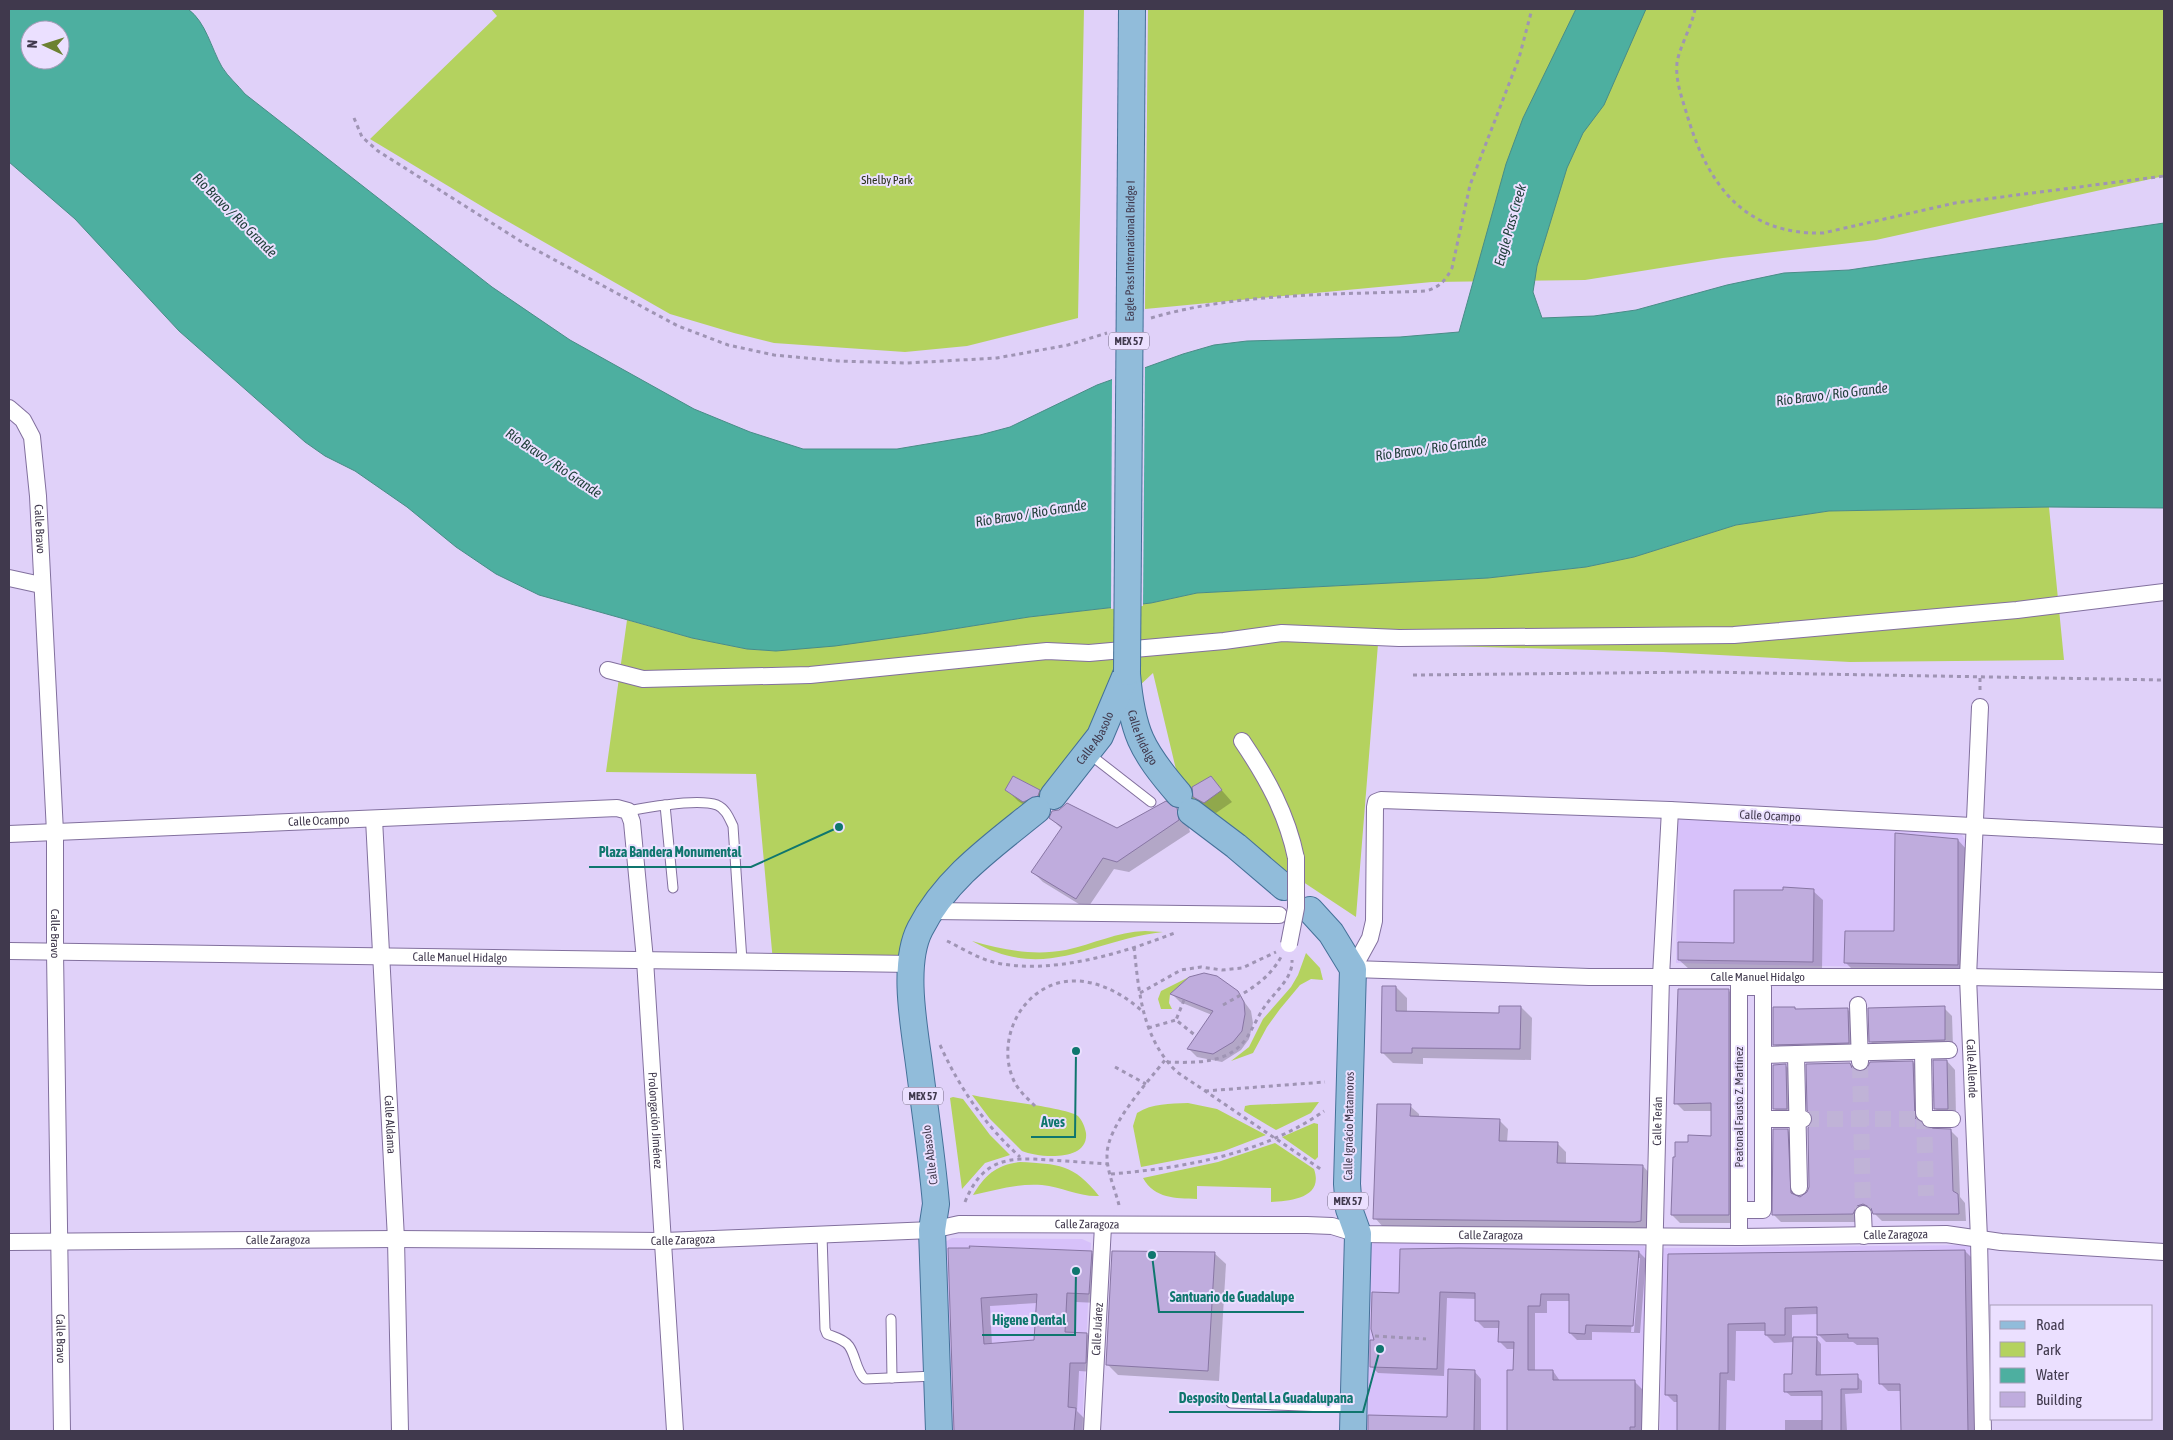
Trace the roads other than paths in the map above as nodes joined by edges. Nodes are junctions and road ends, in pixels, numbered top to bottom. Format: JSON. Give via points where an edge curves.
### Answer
{"nodes":[{"id":1,"x":1132,"y":9,"type":"edge"},
{"id":2,"x":9,"y":408,"type":"edge"},
{"id":3,"x":9,"y":578,"type":"edge"},
{"id":4,"x":41,"y":585,"type":"junction"},
{"id":5,"x":2164,"y":592,"type":"edge"},
{"id":6,"x":608,"y":670,"type":"dead end"},
{"id":7,"x":1127,"y":672,"type":"junction"},
{"id":8,"x":1980,"y":707,"type":"dead end"},
{"id":9,"x":1242,"y":741,"type":"dead end"},
{"id":10,"x":1088,"y":752,"type":"junction"},
{"id":11,"x":1151,"y":802,"type":"dead end"},
{"id":12,"x":1376,"y":802,"type":"joint"},
{"id":13,"x":665,"y":805,"type":"junction"},
{"id":14,"x":1670,"y":810,"type":"junction"},
{"id":15,"x":628,"y":811,"type":"junction"},
{"id":16,"x":374,"y":819,"type":"junction"},
{"id":17,"x":1973,"y":826,"type":"junction"},
{"id":18,"x":55,"y":832,"type":"junction"},
{"id":19,"x":9,"y":834,"type":"edge"},
{"id":20,"x":2164,"y":836,"type":"edge"},
{"id":21,"x":1284,"y":887,"type":"dead end"},
{"id":22,"x":673,"y":888,"type":"dead end"},
{"id":23,"x":930,"y":911,"type":"junction"},
{"id":24,"x":1312,"y":914,"type":"dead end"},
{"id":25,"x":1279,"y":915,"type":"dead end"},
{"id":26,"x":1289,"y":944,"type":"road end"},
{"id":27,"x":9,"y":951,"type":"edge"},
{"id":28,"x":55,"y":952,"type":"junction"},
{"id":29,"x":380,"y":957,"type":"junction"},
{"id":30,"x":645,"y":960,"type":"junction"},
{"id":31,"x":742,"y":961,"type":"junction"},
{"id":32,"x":912,"y":964,"type":"junction"},
{"id":33,"x":1353,"y":969,"type":"junction"},
{"id":34,"x":1661,"y":976,"type":"junction"},
{"id":35,"x":1968,"y":977,"type":"junction"},
{"id":36,"x":2164,"y":981,"type":"edge"},
{"id":37,"x":1739,"y":982,"type":"junction"},
{"id":38,"x":1858,"y":1005,"type":"dead end"},
{"id":39,"x":1949,"y":1050,"type":"dead end"},
{"id":40,"x":1923,"y":1051,"type":"junction"},
{"id":41,"x":1796,"y":1054,"type":"junction"},
{"id":42,"x":1763,"y":1055,"type":"junction"},
{"id":43,"x":1860,"y":1057,"type":"junction"},
{"id":44,"x":1952,"y":1118,"type":"dead end"},
{"id":45,"x":1763,"y":1119,"type":"junction"},
{"id":46,"x":1800,"y":1119,"type":"junction"},
{"id":47,"x":1799,"y":1186,"type":"dead end"},
{"id":48,"x":1739,"y":1210,"type":"junction"},
{"id":49,"x":1863,"y":1214,"type":"tunnel mouth"},
{"id":50,"x":1103,"y":1226,"type":"junction"},
{"id":51,"x":932,"y":1230,"type":"junction"},
{"id":52,"x":1358,"y":1234,"type":"junction"},
{"id":53,"x":822,"y":1235,"type":"junction"},
{"id":54,"x":1655,"y":1236,"type":"junction"},
{"id":55,"x":1864,"y":1236,"type":"junction"},
{"id":56,"x":1739,"y":1237,"type":"junction"},
{"id":57,"x":396,"y":1239,"type":"junction"},
{"id":58,"x":1979,"y":1239,"type":"junction"},
{"id":59,"x":664,"y":1241,"type":"junction"},
{"id":60,"x":9,"y":1242,"type":"edge"},
{"id":61,"x":58,"y":1242,"type":"junction"},
{"id":62,"x":2164,"y":1252,"type":"edge"},
{"id":63,"x":891,"y":1319,"type":"dead end"},
{"id":64,"x":1986,"y":1360,"type":"edge"},
{"id":65,"x":938,"y":1376,"type":"junction"},
{"id":66,"x":892,"y":1378,"type":"junction"},
{"id":67,"x":1231,"y":1404,"type":"dead end"},
{"id":68,"x":1354,"y":1420,"type":"edge"},
{"id":69,"x":62,"y":1431,"type":"edge"},
{"id":70,"x":400,"y":1431,"type":"edge"},
{"id":71,"x":674,"y":1431,"type":"edge"},
{"id":72,"x":939,"y":1431,"type":"edge"},
{"id":73,"x":1092,"y":1431,"type":"edge"},
{"id":74,"x":1650,"y":1431,"type":"edge"},
{"id":75,"x":1982,"y":1431,"type":"edge"}],
"edges":[{"from":1,"to":7,"type":"main road","name":"Eagle Pass International Bridge I","number":"MEX 57","bridge":true},
{"from":2,"to":4,"type":"street","name":"Calle Bravo","via":[[23,420],[32,437]]},
{"from":3,"to":4,"type":"street"},
{"from":4,"to":18,"type":"street","name":"Calle Bravo"},
{"from":5,"to":6,"type":"street","via":[[2017,610],[1734,635],[1399,638],[1282,633],[1089,653],[1047,651],[810,675],[643,679]]},
{"from":7,"to":10,"type":"main road","name":"Calle Abasolo","number":"MEX 57","via":[[1108,718]]},
{"from":7,"to":21,"type":"main road","name":"Calle Hidalgo","number":"MEX 57","via":[[1133,723],[1156,768],[1185,803]]},
{"from":8,"to":17,"type":"street","name":"Calle Allende"},
{"from":9,"to":26,"type":"street","bridge":true,"via":[[1273,792],[1291,836],[1296,858],[1296,908]]},
{"from":10,"to":11,"type":"lane"},
{"from":10,"to":23,"type":"main road","name":"Calle Abasolo","number":"MEX 57","via":[[1045,803],[964,871]]},
{"from":12,"to":14,"type":"street","name":"Calle Ocampo"},
{"from":12,"to":33,"type":"street","name":"Calle Ignácio Matamoros","number":"MEX 57","via":[[1374,921],[1370,938]]},
{"from":13,"to":15,"type":"lane"},
{"from":13,"to":22,"type":"lane"},
{"from":13,"to":31,"type":"lane","via":[[707,803],[727,813],[733,826]]},
{"from":14,"to":17,"type":"street","name":"Calle Ocampo"},
{"from":14,"to":34,"type":"street","name":"Calle Terán"},
{"from":15,"to":16,"type":"street","name":"Calle Ocampo","via":[[617,808]]},
{"from":15,"to":30,"type":"street","name":"Prolongación Jiménez","via":[[632,822]]},
{"from":16,"to":18,"type":"street","name":"Calle Ocampo"},
{"from":16,"to":29,"type":"street","name":"Calle Aldama"},
{"from":17,"to":20,"type":"street","name":"Calle Ocampo"},
{"from":17,"to":35,"type":"street","name":"Calle Allende"},
{"from":18,"to":19,"type":"street","name":"Calle Ocampo"},
{"from":18,"to":28,"type":"street","name":"Calle Bravo"},
{"from":23,"to":25,"type":"street"},
{"from":23,"to":32,"type":"main road","name":"Calle Abasolo","number":"MEX 57","via":[[916,941]]},
{"from":24,"to":33,"type":"main road","name":"Calle Ignácio Matamoros","number":"MEX 57","via":[[1341,947]]},
{"from":27,"to":28,"type":"street","name":"Calle Manuel Hidalgo"},
{"from":28,"to":29,"type":"street","name":"Calle Manuel Hidalgo"},
{"from":28,"to":61,"type":"street","name":"Calle Bravo"},
{"from":29,"to":30,"type":"street","name":"Calle Manuel Hidalgo"},
{"from":29,"to":57,"type":"street","name":"Calle Aldama"},
{"from":30,"to":31,"type":"street","name":"Calle Manuel Hidalgo"},
{"from":30,"to":59,"type":"street","name":"Prolongación Jiménez"},
{"from":31,"to":32,"type":"street","name":"Calle Manuel Hidalgo"},
{"from":32,"to":51,"type":"main road","name":"Calle Abasolo","number":"MEX 57","via":[[915,1032],[936,1204]]},
{"from":33,"to":34,"type":"street","name":"Calle Manuel Hidalgo","via":[[1590,977]]},
{"from":33,"to":52,"type":"main road","name":"Calle Ignácio Matamoros","number":"MEX 57","via":[[1348,1190],[1349,1209]]},
{"from":34,"to":37,"type":"street","name":"Calle Manuel Hidalgo"},
{"from":34,"to":54,"type":"street","name":"Calle Terán"},
{"from":35,"to":36,"type":"street","name":"Calle Manuel Hidalgo"},
{"from":35,"to":37,"type":"street","name":"Calle Manuel Hidalgo"},
{"from":35,"to":58,"type":"street","name":"Calle Allende"},
{"from":37,"to":42,"type":"street","via":[[1763,988]]},
{"from":37,"to":48,"type":"street","name":"Peatonal Fausto Z. Martínez"},
{"from":38,"to":43,"type":"street"},
{"from":39,"to":40,"type":"street"},
{"from":40,"to":43,"type":"street"},
{"from":40,"to":44,"type":"street","via":[[1927,1116]]},
{"from":41,"to":42,"type":"street"},
{"from":41,"to":43,"type":"street"},
{"from":41,"to":46,"type":"street"},
{"from":42,"to":45,"type":"street"},
{"from":45,"to":46,"type":"street"},
{"from":45,"to":48,"type":"street","via":[[1763,1210]]},
{"from":46,"to":47,"type":"street"},
{"from":48,"to":56,"type":"street","name":"Peatonal Fausto Z. Martínez"},
{"from":49,"to":55,"type":"street"},
{"from":50,"to":51,"type":"street","name":"Calle Zaragoza","via":[[959,1224]]},
{"from":50,"to":52,"type":"street","name":"Calle Zaragoza","via":[[1307,1225],[1332,1226]]},
{"from":50,"to":73,"type":"street","name":"Calle Juárez"},
{"from":51,"to":53,"type":"street","name":"Calle Zaragoza"},
{"from":51,"to":65,"type":"main road","name":"Calle Abasolo","number":"MEX 57"},
{"from":52,"to":54,"type":"street","name":"Calle Zaragoza"},
{"from":52,"to":68,"type":"main road","name":"Calle Ignácio Matamoros","number":"MEX 57"},
{"from":53,"to":59,"type":"street","name":"Calle Zaragoza"},
{"from":53,"to":66,"type":"lane","via":[[827,1334],[849,1346],[865,1379]]},
{"from":54,"to":56,"type":"street","name":"Calle Zaragoza"},
{"from":54,"to":74,"type":"street","name":"Calle Terán"},
{"from":55,"to":56,"type":"street","name":"Calle Zaragoza"},
{"from":55,"to":58,"type":"street","name":"Calle Zaragoza","via":[[1946,1234]]},
{"from":57,"to":59,"type":"street","name":"Calle Zaragoza"},
{"from":57,"to":61,"type":"street","name":"Calle Zaragoza"},
{"from":57,"to":70,"type":"street","name":"Calle Aldama"},
{"from":58,"to":62,"type":"street","name":"Calle Zaragoza"},
{"from":58,"to":64,"type":"street","name":"Calle Allende"},
{"from":59,"to":71,"type":"street","name":"Prolongación Jiménez"},
{"from":60,"to":61,"type":"street","name":"Calle Zaragoza"},
{"from":61,"to":69,"type":"street","name":"Calle Bravo"},
{"from":63,"to":66,"type":"lane"},
{"from":64,"to":75,"type":"street","name":"Calle Allende"},
{"from":65,"to":66,"type":"lane"},
{"from":65,"to":72,"type":"main road","name":"Calle Abasolo","number":"MEX 57"},
{"from":67,"to":68,"type":"lane"}]}
